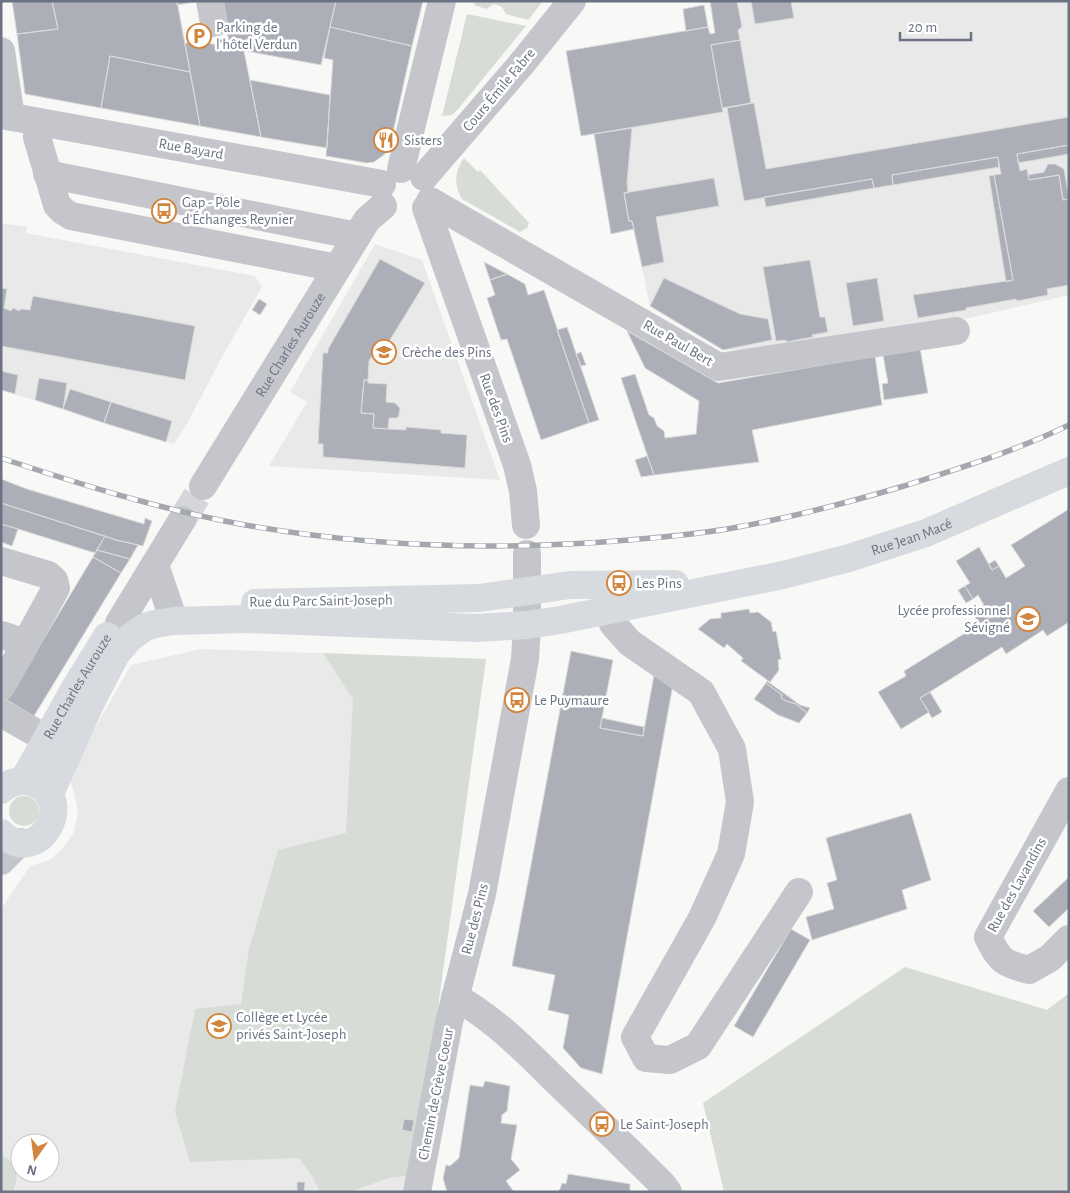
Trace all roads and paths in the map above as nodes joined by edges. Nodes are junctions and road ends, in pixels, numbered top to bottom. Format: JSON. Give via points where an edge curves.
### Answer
{"nodes":[{"id":1,"x":442,"y":1,"type":"edge"},
{"id":2,"x":572,"y":1,"type":"edge"},
{"id":3,"x":1,"y":51,"type":"edge"},
{"id":4,"x":6,"y":116,"type":"edge"},
{"id":5,"x":37,"y":137,"type":"junction"},
{"id":6,"x":47,"y":174,"type":"junction"},
{"id":7,"x":404,"y":192,"type":"junction"},
{"id":8,"x":318,"y":228,"type":"junction"},
{"id":9,"x":357,"y":236,"type":"junction"},
{"id":10,"x":332,"y":275,"type":"junction"},
{"id":11,"x":956,"y":331,"type":"dead end"},
{"id":12,"x":1069,"y":470,"type":"edge"},
{"id":13,"x":203,"y":486,"type":"tunnel mouth"},
{"id":14,"x":182,"y":520,"type":"tunnel mouth"},
{"id":15,"x":526,"y":525,"type":"dead end"},
{"id":16,"x":1,"y":561,"type":"edge"},
{"id":17,"x":155,"y":565,"type":"junction"},
{"id":18,"x":527,"y":571,"type":"junction"},
{"id":19,"x":747,"y":581,"type":"junction"},
{"id":20,"x":608,"y":596,"type":"junction"},
{"id":21,"x":171,"y":612,"type":"junction"},
{"id":22,"x":527,"y":625,"type":"junction"},
{"id":23,"x":436,"y":627,"type":"junction"},
{"id":24,"x":125,"y":630,"type":"junction"},
{"id":25,"x":11,"y":643,"type":"edge"},
{"id":26,"x":1,"y":687,"type":"edge"},
{"id":27,"x":1,"y":713,"type":"edge"},
{"id":28,"x":47,"y":739,"type":"junction"},
{"id":29,"x":12,"y":786,"type":"edge"},
{"id":30,"x":1069,"y":791,"type":"edge"},
{"id":31,"x":50,"y":796,"type":"junction"},
{"id":32,"x":8,"y":845,"type":"edge"},
{"id":33,"x":799,"y":892,"type":"dead end"},
{"id":34,"x":1069,"y":939,"type":"edge"},
{"id":35,"x":455,"y":997,"type":"junction"},
{"id":36,"x":418,"y":1192,"type":"edge"},
{"id":37,"x":668,"y":1192,"type":"edge"}],
"edges":[{"from":1,"to":7,"type":"street"},
{"from":2,"to":7,"type":"street","name":"Cours Émile Fabre","via":[[522,62]]},
{"from":3,"to":4,"type":"street"},
{"from":4,"to":5,"type":"street"},
{"from":4,"to":7,"type":"street","name":"Rue Bayard"},
{"from":5,"to":6,"type":"street"},
{"from":5,"to":7,"type":"street"},
{"from":6,"to":8,"type":"street"},
{"from":6,"to":10,"type":"street","via":[[57,205],[72,216]]},
{"from":7,"to":8,"type":"street"},
{"from":7,"to":9,"type":"street","name":"Rue Charles Aurouze","via":[[367,220]]},
{"from":7,"to":11,"type":"street","name":"Rue Paul Bert","via":[[720,367]]},
{"from":7,"to":15,"type":"street","name":"Rue des Pins","via":[[517,465]]},
{"from":8,"to":9,"type":"street"},
{"from":9,"to":10,"type":"street","name":"Rue Charles Aurouze"},
{"from":10,"to":13,"type":"street","name":"Rue Charles Aurouze"},
{"from":12,"to":19,"type":"main road","name":"Rue Jean Macé","via":[[926,533],[849,558]]},
{"from":14,"to":17,"type":"street","name":"Rue Charles Aurouze"},
{"from":16,"to":25,"type":"street","via":[[48,575],[56,588]]},
{"from":17,"to":21,"type":"street"},
{"from":17,"to":24,"type":"street","name":"Rue Charles Aurouze"},
{"from":18,"to":20,"type":"main road","name":"Rue Jean Macé"},
{"from":18,"to":21,"type":"main road","name":"Rue du Parc Saint-Joseph","via":[[479,598]]},
{"from":18,"to":22,"type":"street","name":"Rue des Pins"},
{"from":18,"to":23,"type":"street","via":[[514,608],[508,612]]},
{"from":19,"to":20,"type":"main road","name":"Rue Jean Macé"},
{"from":19,"to":20,"type":"main road","name":"Rue Jean Macé","via":[[651,585]]},
{"from":20,"to":22,"type":"main road","name":"Rue Jean Macé"},
{"from":20,"to":33,"type":"street","via":[[613,624],[630,643],[701,692],[732,749],[740,802],[731,854],[702,918],[635,1037],[646,1058],[670,1060],[698,1046]]},
{"from":21,"to":23,"type":"main road","name":"Rue du Parc Saint-Joseph","via":[[246,620]]},
{"from":21,"to":24,"type":"main road","name":"Rue du Parc Saint-Joseph","via":[[138,611]]},
{"from":22,"to":23,"type":"main road","name":"Rue du Parc Saint-Joseph"},
{"from":22,"to":35,"type":"street","name":"Rue des Pins","via":[[525,659],[482,894]]},
{"from":24,"to":28,"type":"main road","name":"Rue Charles Aurouze","via":[[100,645]]},
{"from":24,"to":31,"type":"main road","name":"Rue Charles Aurouze"},
{"from":25,"to":26,"type":"street"},
{"from":27,"to":28,"type":"street"},
{"from":28,"to":29,"type":"main road","name":"Rue Charles Aurouze"},
{"from":29,"to":31,"type":"main road","via":[[37,784]]},
{"from":30,"to":34,"type":"street","name":"Rue des Lavandins","via":[[988,937],[994,951],[1008,965],[1029,970],[1050,958]]},
{"from":31,"to":32,"type":"main road","via":[[54,815],[46,832],[30,842]]},
{"from":35,"to":36,"type":"street","name":"Chemin de Crève Coeur"},
{"from":35,"to":37,"type":"street","via":[[472,1006],[516,1042]]}]}
